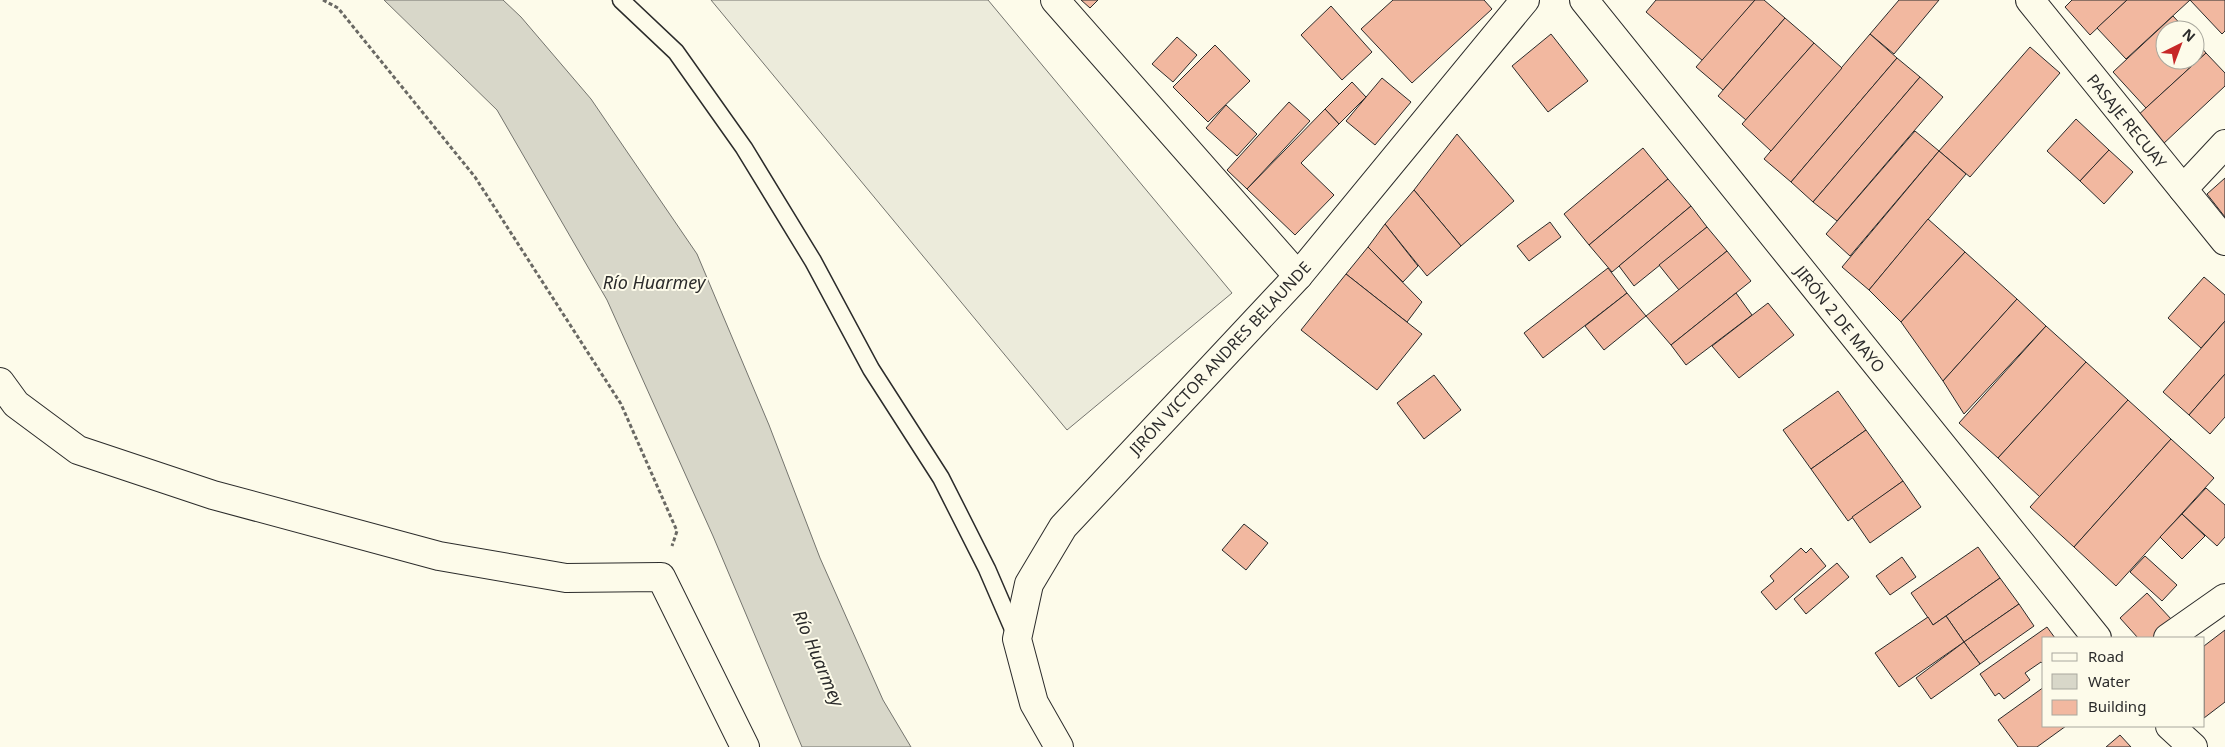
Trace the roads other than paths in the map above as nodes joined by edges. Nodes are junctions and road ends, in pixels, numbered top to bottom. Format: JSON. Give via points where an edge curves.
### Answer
{"nodes":[{"id":1,"x":621,"y":0,"type":"edge"},
{"id":2,"x":1055,"y":0,"type":"edge"},
{"id":3,"x":1526,"y":0,"type":"edge"},
{"id":4,"x":1584,"y":0,"type":"edge"},
{"id":5,"x":2030,"y":0,"type":"edge"},
{"id":6,"x":2225,"y":144,"type":"edge"},
{"id":7,"x":2183,"y":189,"type":"junction"},
{"id":8,"x":2225,"y":241,"type":"edge"},
{"id":9,"x":1298,"y":276,"type":"junction"},
{"id":10,"x":0,"y":382,"type":"edge"},
{"id":11,"x":2225,"y":598,"type":"edge"},
{"id":12,"x":2096,"y":637,"type":"edge"},
{"id":13,"x":2169,"y":637,"type":"edge"},
{"id":14,"x":1017,"y":639,"type":"junction"},
{"id":15,"x":2171,"y":727,"type":"edge"},
{"id":16,"x":745,"y":747,"type":"edge"},
{"id":17,"x":1059,"y":747,"type":"edge"},
{"id":18,"x":2193,"y":747,"type":"edge"}],
"edges":[{"from":1,"to":14,"type":"lane","via":[[676,52],[754,164],[813,261],[871,369],[941,478],[987,569]]},
{"from":2,"to":9,"type":"street"},
{"from":3,"to":9,"type":"street","name":"JIRÓN VICTOR ANDRES BELAUNDE"},
{"from":4,"to":12,"type":"street","name":"JIRÓN 2 DE MAYO"},
{"from":5,"to":7,"type":"street","name":"PASAJE RECUAY"},
{"from":6,"to":7,"type":"street"},
{"from":7,"to":8,"type":"street","name":"PASAJE RECUAY"},
{"from":9,"to":14,"type":"street","name":"JIRÓN VICTOR ANDRES BELAUNDE","via":[[1063,527],[1029,584]]},
{"from":10,"to":16,"type":"street","via":[[16,404],[78,450],[213,495],[439,556],[566,578],[661,577]]},
{"from":11,"to":13,"type":"street"},
{"from":14,"to":17,"type":"street","name":"JIRÓN VICTOR ANDRES BELAUNDE","via":[[1034,703]]},
{"from":15,"to":18,"type":"street"}]}
